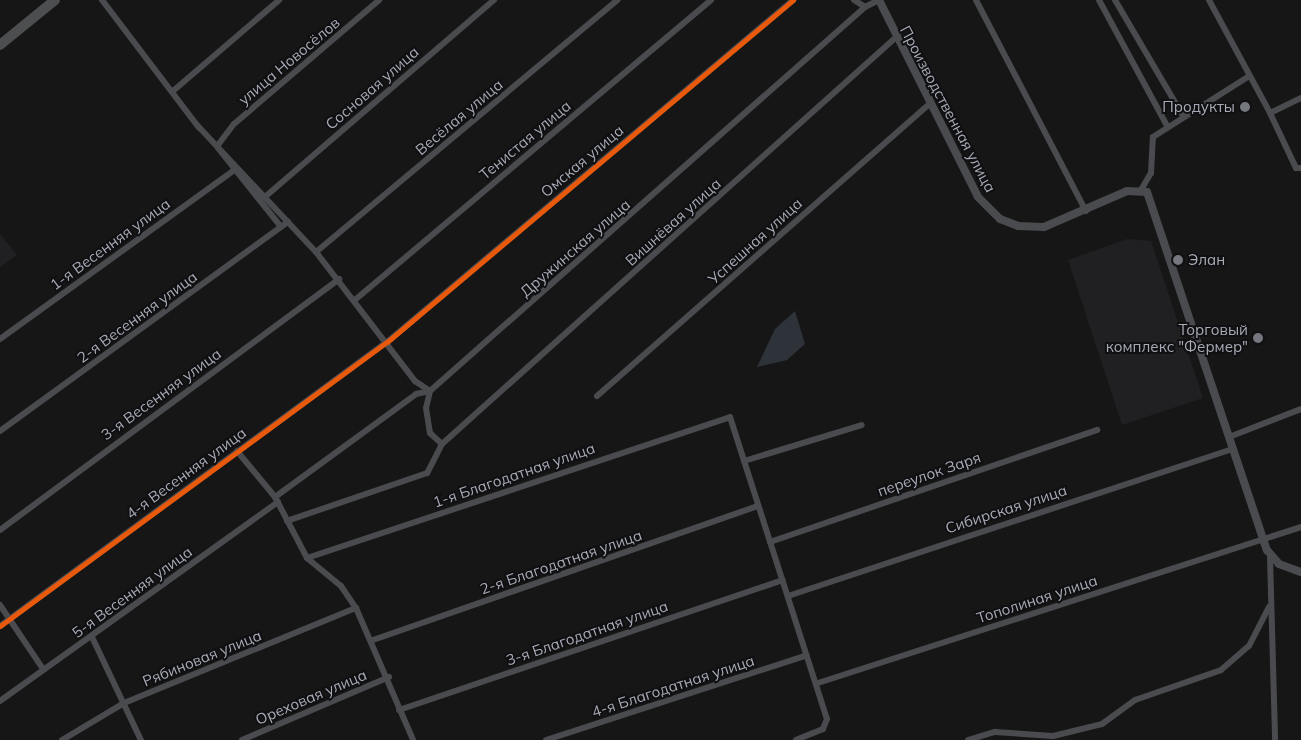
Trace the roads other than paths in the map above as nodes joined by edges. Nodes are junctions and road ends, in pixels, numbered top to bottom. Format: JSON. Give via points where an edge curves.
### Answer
{"nodes":[{"id":1,"x":55,"y":0,"type":"edge"},
{"id":2,"x":102,"y":0,"type":"edge"},
{"id":3,"x":279,"y":0,"type":"edge"},
{"id":4,"x":379,"y":0,"type":"edge"},
{"id":5,"x":494,"y":0,"type":"edge"},
{"id":6,"x":617,"y":0,"type":"edge"},
{"id":7,"x":711,"y":0,"type":"edge"},
{"id":8,"x":793,"y":0,"type":"edge"},
{"id":9,"x":854,"y":0,"type":"edge"},
{"id":10,"x":878,"y":0,"type":"edge"},
{"id":11,"x":976,"y":0,"type":"edge"},
{"id":12,"x":1099,"y":0,"type":"edge"},
{"id":13,"x":1115,"y":0,"type":"edge"},
{"id":14,"x":1210,"y":0,"type":"edge"},
{"id":15,"x":865,"y":7,"type":"junction"},
{"id":16,"x":894,"y":39,"type":"junction"},
{"id":17,"x":0,"y":45,"type":"edge"},
{"id":18,"x":1249,"y":76,"type":"junction"},
{"id":19,"x":173,"y":90,"type":"junction"},
{"id":20,"x":1301,"y":98,"type":"edge"},
{"id":21,"x":929,"y":104,"type":"junction"},
{"id":22,"x":1270,"y":113,"type":"junction"},
{"id":23,"x":1183,"y":116,"type":"junction"},
{"id":24,"x":197,"y":126,"type":"junction"},
{"id":25,"x":1167,"y":126,"type":"junction"},
{"id":26,"x":217,"y":143,"type":"junction"},
{"id":27,"x":221,"y":152,"type":"junction"},
{"id":28,"x":1301,"y":168,"type":"edge"},
{"id":29,"x":234,"y":170,"type":"junction"},
{"id":30,"x":1141,"y":190,"type":"junction"},
{"id":31,"x":266,"y":196,"type":"junction"},
{"id":32,"x":1086,"y":211,"type":"junction"},
{"id":33,"x":288,"y":222,"type":"junction"},
{"id":34,"x":281,"y":227,"type":"junction"},
{"id":35,"x":316,"y":252,"type":"junction"},
{"id":36,"x":339,"y":279,"type":"junction"},
{"id":37,"x":356,"y":299,"type":"junction"},
{"id":38,"x":0,"y":339,"type":"edge"},
{"id":39,"x":387,"y":342,"type":"junction"},
{"id":40,"x":430,"y":391,"type":"junction"},
{"id":41,"x":596,"y":396,"type":"dead end"},
{"id":42,"x":1301,"y":409,"type":"edge"},
{"id":43,"x":862,"y":425,"type":"dead end"},
{"id":44,"x":1097,"y":430,"type":"dead end"},
{"id":45,"x":0,"y":431,"type":"edge"},
{"id":46,"x":1229,"y":437,"type":"junction"},
{"id":47,"x":442,"y":444,"type":"junction"},
{"id":48,"x":1233,"y":449,"type":"junction"},
{"id":49,"x":237,"y":451,"type":"junction"},
{"id":50,"x":744,"y":461,"type":"junction"},
{"id":51,"x":276,"y":500,"type":"junction"},
{"id":52,"x":757,"y":506,"type":"junction"},
{"id":53,"x":287,"y":521,"type":"junction"},
{"id":54,"x":1301,"y":527,"type":"edge"},
{"id":55,"x":0,"y":530,"type":"edge"},
{"id":56,"x":1264,"y":540,"type":"junction"},
{"id":57,"x":770,"y":542,"type":"junction"},
{"id":58,"x":1270,"y":557,"type":"junction"},
{"id":59,"x":306,"y":558,"type":"junction"},
{"id":60,"x":1301,"y":572,"type":"edge"},
{"id":61,"x":783,"y":580,"type":"junction"},
{"id":62,"x":788,"y":596,"type":"junction"},
{"id":63,"x":0,"y":605,"type":"edge"},
{"id":64,"x":1269,"y":606,"type":"junction"},
{"id":65,"x":356,"y":608,"type":"junction"},
{"id":66,"x":9,"y":619,"type":"junction"},
{"id":67,"x":0,"y":626,"type":"edge"},
{"id":68,"x":92,"y":637,"type":"junction"},
{"id":69,"x":373,"y":640,"type":"junction"},
{"id":70,"x":807,"y":655,"type":"junction"},
{"id":71,"x":44,"y":669,"type":"junction"},
{"id":72,"x":389,"y":677,"type":"junction"},
{"id":73,"x":818,"y":683,"type":"junction"},
{"id":74,"x":0,"y":701,"type":"edge"},
{"id":75,"x":124,"y":703,"type":"junction"},
{"id":76,"x":399,"y":710,"type":"junction"},
{"id":77,"x":62,"y":740,"type":"edge"},
{"id":78,"x":141,"y":740,"type":"edge"},
{"id":79,"x":242,"y":740,"type":"edge"},
{"id":80,"x":413,"y":740,"type":"edge"},
{"id":81,"x":546,"y":740,"type":"edge"},
{"id":82,"x":796,"y":740,"type":"edge"},
{"id":83,"x":968,"y":740,"type":"edge"},
{"id":84,"x":1275,"y":740,"type":"edge"}],
"edges":[{"from":1,"to":17,"type":"main road"},
{"from":2,"to":19,"type":"street"},
{"from":3,"to":19,"type":"street"},
{"from":4,"to":26,"type":"street","name":"улица Новосёлов"},
{"from":5,"to":31,"type":"street","name":"Сосновая улица"},
{"from":6,"to":35,"type":"street","name":"Весёлая улица"},
{"from":7,"to":37,"type":"street","name":"Тенистая улица"},
{"from":8,"to":39,"type":"street","name":"Омская улица"},
{"from":9,"to":15,"type":"street"},
{"from":10,"to":15,"type":"street","name":"Дружинская улица"},
{"from":10,"to":16,"type":"street","name":"Производственная улица"},
{"from":11,"to":32,"type":"street"},
{"from":12,"to":25,"type":"street"},
{"from":13,"to":23,"type":"street"},
{"from":14,"to":18,"type":"street"},
{"from":15,"to":40,"type":"street","name":"Дружинская улица","via":[[809,61]]},
{"from":16,"to":21,"type":"street","name":"Производственная улица"},
{"from":16,"to":47,"type":"street","name":"Вишнёвая улица"},
{"from":18,"to":22,"type":"street"},
{"from":18,"to":23,"type":"street"},
{"from":19,"to":24,"type":"street"},
{"from":20,"to":22,"type":"street"},
{"from":21,"to":32,"type":"street","name":"Производственная улица","via":[[978,197],[1000,219],[1038,228]]},
{"from":21,"to":41,"type":"street","name":"Успешная улица"},
{"from":22,"to":28,"type":"street","via":[[1296,168]]},
{"from":23,"to":25,"type":"street"},
{"from":24,"to":26,"type":"street"},
{"from":24,"to":27,"type":"street"},
{"from":25,"to":30,"type":"street","via":[[1153,137],[1151,173]]},
{"from":26,"to":27,"type":"street"},
{"from":26,"to":31,"type":"street"},
{"from":27,"to":29,"type":"street"},
{"from":29,"to":34,"type":"street"},
{"from":29,"to":38,"type":"street","name":"1-я Весенняя улица"},
{"from":30,"to":32,"type":"street","name":"Производственная улица","via":[[1127,191]]},
{"from":30,"to":46,"type":"street","via":[[1151,198]]},
{"from":31,"to":33,"type":"street"},
{"from":33,"to":34,"type":"street","name":"2-я Весенняя улица"},
{"from":33,"to":35,"type":"street"},
{"from":34,"to":45,"type":"street","name":"2-я Весенняя улица"},
{"from":35,"to":36,"type":"street"},
{"from":36,"to":37,"type":"street"},
{"from":36,"to":55,"type":"street","name":"3-я Весенняя улица"},
{"from":37,"to":39,"type":"street"},
{"from":39,"to":40,"type":"street","via":[[415,381]]},
{"from":39,"to":49,"type":"street","name":"4-я Весенняя улица"},
{"from":40,"to":47,"type":"street","via":[[426,408],[430,433]]},
{"from":40,"to":51,"type":"street","name":"Дружинская улица","via":[[416,394]]},
{"from":42,"to":46,"type":"street"},
{"from":43,"to":50,"type":"street"},
{"from":44,"to":57,"type":"street","name":"переулок Заря"},
{"from":46,"to":48,"type":"street"},
{"from":47,"to":53,"type":"street","via":[[427,473]]},
{"from":48,"to":56,"type":"street"},
{"from":48,"to":62,"type":"street","name":"Сибирская улица"},
{"from":49,"to":51,"type":"street"},
{"from":49,"to":66,"type":"street","name":"4-я Весенняя улица"},
{"from":50,"to":52,"type":"street"},
{"from":50,"to":59,"type":"street","name":"1-я Благодатная улица","via":[[730,417]]},
{"from":51,"to":53,"type":"street"},
{"from":51,"to":68,"type":"street","name":"5-я Весенняя улица"},
{"from":52,"to":57,"type":"street"},
{"from":52,"to":69,"type":"street","name":"2-я Благодатная улица"},
{"from":53,"to":59,"type":"street"},
{"from":54,"to":56,"type":"street","name":"Тополиная улица"},
{"from":56,"to":58,"type":"street"},
{"from":56,"to":73,"type":"street","name":"Тополиная улица"},
{"from":57,"to":61,"type":"street"},
{"from":58,"to":60,"type":"street"},
{"from":58,"to":64,"type":"street"},
{"from":59,"to":65,"type":"street","via":[[341,586]]},
{"from":61,"to":62,"type":"street"},
{"from":61,"to":76,"type":"street","name":"3-я Благодатная улица"},
{"from":62,"to":70,"type":"street"},
{"from":63,"to":66,"type":"street"},
{"from":64,"to":83,"type":"street","via":[[1249,646],[1221,670],[1136,700],[1102,724],[1053,736],[995,732]]},
{"from":64,"to":84,"type":"street"},
{"from":65,"to":69,"type":"street"},
{"from":65,"to":75,"type":"street","name":"Рябиновая улица"},
{"from":66,"to":67,"type":"street","name":"4-я Весенняя улица"},
{"from":66,"to":71,"type":"street"},
{"from":68,"to":71,"type":"street","name":"5-я Весенняя улица"},
{"from":68,"to":75,"type":"street"},
{"from":69,"to":72,"type":"street"},
{"from":70,"to":73,"type":"street"},
{"from":70,"to":81,"type":"street","name":"4-я Благодатная улица"},
{"from":71,"to":74,"type":"street","name":"5-я Весенняя улица"},
{"from":72,"to":76,"type":"street"},
{"from":72,"to":79,"type":"street","name":"Ореховая улица"},
{"from":73,"to":82,"type":"street","via":[[825,726]]},
{"from":75,"to":77,"type":"street","name":"Рябиновая улица"},
{"from":75,"to":78,"type":"street"},
{"from":76,"to":80,"type":"street"}]}
